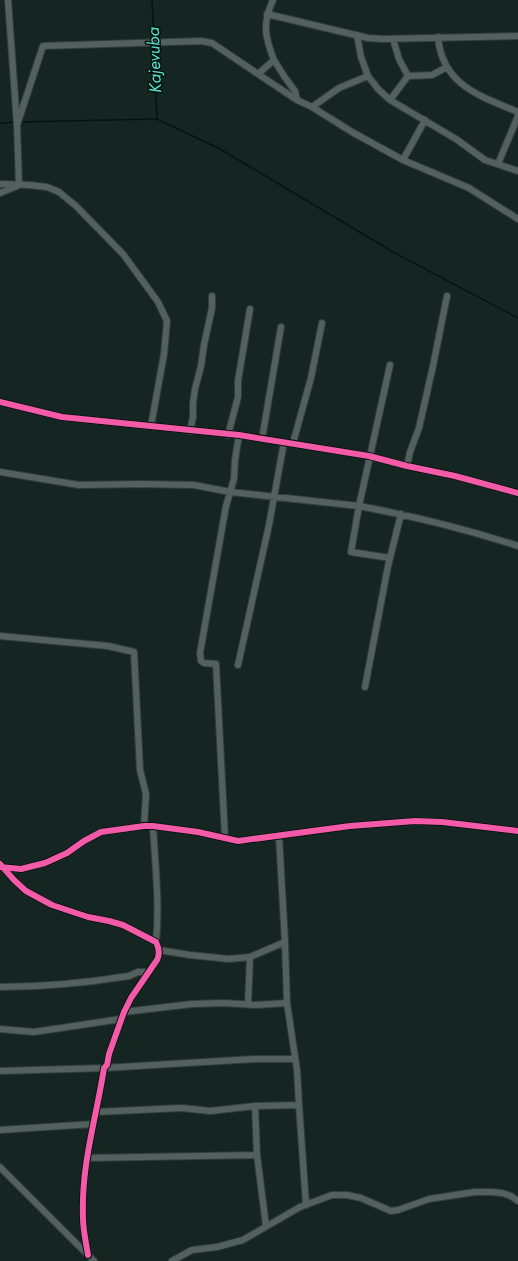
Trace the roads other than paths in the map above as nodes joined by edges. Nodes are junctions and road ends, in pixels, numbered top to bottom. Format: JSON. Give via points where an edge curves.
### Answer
{"nodes":[{"id":1,"x":8,"y":0,"type":"edge"},
{"id":2,"x":273,"y":0,"type":"edge"},
{"id":3,"x":267,"y":14,"type":"junction"},
{"id":4,"x":357,"y":35,"type":"junction"},
{"id":5,"x":518,"y":36,"type":"edge"},
{"id":6,"x":438,"y":37,"type":"junction"},
{"id":7,"x":393,"y":39,"type":"junction"},
{"id":8,"x":274,"y":60,"type":"junction"},
{"id":9,"x":446,"y":67,"type":"junction"},
{"id":10,"x":258,"y":74,"type":"junction"},
{"id":11,"x":368,"y":76,"type":"junction"},
{"id":12,"x":408,"y":76,"type":"junction"},
{"id":13,"x":297,"y":100,"type":"junction"},
{"id":14,"x":390,"y":100,"type":"junction"},
{"id":15,"x":312,"y":108,"type":"junction"},
{"id":16,"x":518,"y":112,"type":"edge"},
{"id":17,"x":518,"y":116,"type":"edge"},
{"id":18,"x":425,"y":120,"type":"junction"},
{"id":19,"x":17,"y":125,"type":"junction"},
{"id":20,"x":403,"y":160,"type":"junction"},
{"id":21,"x":498,"y":164,"type":"junction"},
{"id":22,"x":518,"y":172,"type":"edge"},
{"id":23,"x":0,"y":184,"type":"edge"},
{"id":24,"x":19,"y":185,"type":"junction"},
{"id":25,"x":0,"y":193,"type":"edge"},
{"id":26,"x":518,"y":219,"type":"edge"},
{"id":27,"x":212,"y":296,"type":"dead end"},
{"id":28,"x":448,"y":296,"type":"dead end"},
{"id":29,"x":250,"y":309,"type":"dead end"},
{"id":30,"x":322,"y":323,"type":"dead end"},
{"id":31,"x":281,"y":327,"type":"dead end"},
{"id":32,"x":390,"y":364,"type":"dead end"},
{"id":33,"x":0,"y":402,"type":"edge"},
{"id":34,"x":151,"y":426,"type":"junction"},
{"id":35,"x":190,"y":431,"type":"junction"},
{"id":36,"x":228,"y":435,"type":"junction"},
{"id":37,"x":239,"y":435,"type":"junction"},
{"id":38,"x":262,"y":439,"type":"junction"},
{"id":39,"x":284,"y":442,"type":"junction"},
{"id":40,"x":293,"y":443,"type":"junction"},
{"id":41,"x":369,"y":456,"type":"junction"},
{"id":42,"x":407,"y":466,"type":"junction"},
{"id":43,"x":0,"y":472,"type":"edge"},
{"id":44,"x":230,"y":492,"type":"junction"},
{"id":45,"x":518,"y":493,"type":"edge"},
{"id":46,"x":274,"y":497,"type":"junction"},
{"id":47,"x":359,"y":506,"type":"junction"},
{"id":48,"x":401,"y":514,"type":"junction"},
{"id":49,"x":518,"y":546,"type":"edge"},
{"id":50,"x":390,"y":558,"type":"junction"},
{"id":51,"x":0,"y":636,"type":"edge"},
{"id":52,"x":238,"y":665,"type":"dead end"},
{"id":53,"x":365,"y":687,"type":"dead end"},
{"id":54,"x":144,"y":826,"type":"junction"},
{"id":55,"x":153,"y":826,"type":"junction"},
{"id":56,"x":518,"y":832,"type":"edge"},
{"id":57,"x":279,"y":836,"type":"junction"},
{"id":58,"x":225,"y":838,"type":"junction"},
{"id":59,"x":0,"y":866,"type":"edge"},
{"id":60,"x":156,"y":942,"type":"junction"},
{"id":61,"x":286,"y":942,"type":"junction"},
{"id":62,"x":159,"y":950,"type":"junction"},
{"id":63,"x":250,"y":957,"type":"junction"},
{"id":64,"x":147,"y":972,"type":"junction"},
{"id":65,"x":0,"y":987,"type":"edge"},
{"id":66,"x":287,"y":1003,"type":"junction"},
{"id":67,"x":248,"y":1004,"type":"junction"},
{"id":68,"x":124,"y":1012,"type":"junction"},
{"id":69,"x":121,"y":1019,"type":"junction"},
{"id":70,"x":0,"y":1029,"type":"edge"},
{"id":71,"x":296,"y":1059,"type":"junction"},
{"id":72,"x":104,"y":1068,"type":"junction"},
{"id":73,"x":0,"y":1071,"type":"edge"},
{"id":74,"x":299,"y":1105,"type":"junction"},
{"id":75,"x":255,"y":1106,"type":"junction"},
{"id":76,"x":96,"y":1112,"type":"junction"},
{"id":77,"x":92,"y":1124,"type":"junction"},
{"id":78,"x":0,"y":1130,"type":"edge"},
{"id":79,"x":257,"y":1155,"type":"junction"},
{"id":80,"x":87,"y":1158,"type":"junction"},
{"id":81,"x":0,"y":1167,"type":"edge"},
{"id":82,"x":518,"y":1201,"type":"edge"},
{"id":83,"x":306,"y":1205,"type":"junction"},
{"id":84,"x":266,"y":1226,"type":"junction"},
{"id":85,"x":88,"y":1254,"type":"junction"},
{"id":86,"x":94,"y":1261,"type":"edge"},
{"id":87,"x":172,"y":1261,"type":"edge"}],
"edges":[{"from":1,"to":19,"type":"street"},
{"from":2,"to":3,"type":"street"},
{"from":3,"to":4,"type":"street"},
{"from":3,"to":8,"type":"street","via":[[265,33]]},
{"from":4,"to":7,"type":"street"},
{"from":4,"to":11,"type":"street"},
{"from":5,"to":6,"type":"street"},
{"from":6,"to":7,"type":"street"},
{"from":6,"to":9,"type":"street","via":[[439,50]]},
{"from":7,"to":12,"type":"street"},
{"from":8,"to":10,"type":"street"},
{"from":8,"to":13,"type":"street","via":[[295,91]]},
{"from":9,"to":12,"type":"street","via":[[432,75]]},
{"from":9,"to":16,"type":"street","via":[[462,84],[485,98]]},
{"from":10,"to":13,"type":"street"},
{"from":10,"to":19,"type":"street","via":[[212,43],[201,40],[43,46]]},
{"from":11,"to":14,"type":"street"},
{"from":11,"to":15,"type":"street","via":[[340,88]]},
{"from":12,"to":14,"type":"street"},
{"from":13,"to":15,"type":"street"},
{"from":14,"to":18,"type":"street"},
{"from":15,"to":20,"type":"street"},
{"from":17,"to":21,"type":"street"},
{"from":18,"to":20,"type":"street"},
{"from":18,"to":21,"type":"street","via":[[485,160]]},
{"from":19,"to":24,"type":"street"},
{"from":20,"to":26,"type":"street","via":[[469,188]]},
{"from":21,"to":22,"type":"street"},
{"from":23,"to":24,"type":"street"},
{"from":24,"to":25,"type":"street"},
{"from":24,"to":34,"type":"street","via":[[47,187],[59,192],[76,206],[123,254],[164,313],[167,321],[164,354]]},
{"from":27,"to":35,"type":"street"},
{"from":28,"to":42,"type":"street"},
{"from":29,"to":36,"type":"street","via":[[238,382],[238,397]]},
{"from":30,"to":40,"type":"street","via":[[311,378]]},
{"from":31,"to":38,"type":"street"},
{"from":32,"to":41,"type":"street"},
{"from":33,"to":34,"type":"street","via":[[62,417]]},
{"from":34,"to":35,"type":"street"},
{"from":35,"to":36,"type":"street"},
{"from":36,"to":37,"type":"street"},
{"from":37,"to":38,"type":"street"},
{"from":37,"to":44,"type":"street"},
{"from":38,"to":39,"type":"street"},
{"from":39,"to":40,"type":"street"},
{"from":39,"to":46,"type":"street"},
{"from":40,"to":41,"type":"street"},
{"from":41,"to":42,"type":"street"},
{"from":41,"to":47,"type":"street"},
{"from":42,"to":45,"type":"street"},
{"from":43,"to":44,"type":"street","via":[[79,485],[175,484]]},
{"from":44,"to":46,"type":"street"},
{"from":44,"to":58,"type":"street","via":[[200,653],[201,661],[216,664]]},
{"from":46,"to":47,"type":"street"},
{"from":46,"to":52,"type":"street"},
{"from":47,"to":48,"type":"street"},
{"from":47,"to":50,"type":"street","via":[[351,552]]},
{"from":48,"to":49,"type":"street"},
{"from":48,"to":50,"type":"street"},
{"from":50,"to":53,"type":"street"},
{"from":51,"to":54,"type":"street","via":[[108,646],[134,652],[140,770],[146,794]]},
{"from":54,"to":55,"type":"street"},
{"from":54,"to":59,"type":"street","via":[[101,832],[67,854],[45,863],[21,869]]},
{"from":55,"to":58,"type":"street"},
{"from":55,"to":60,"type":"street","via":[[159,918]]},
{"from":56,"to":57,"type":"street","via":[[415,821],[350,826]]},
{"from":57,"to":58,"type":"street","via":[[238,841]]},
{"from":57,"to":61,"type":"street"},
{"from":59,"to":60,"type":"street","via":[[26,891],[52,905],[123,925]]},
{"from":60,"to":62,"type":"street"},
{"from":61,"to":63,"type":"street"},
{"from":61,"to":66,"type":"street"},
{"from":62,"to":63,"type":"street","via":[[229,959]]},
{"from":62,"to":64,"type":"street","via":[[159,956]]},
{"from":63,"to":67,"type":"street"},
{"from":64,"to":65,"type":"street","via":[[65,985]]},
{"from":64,"to":68,"type":"street"},
{"from":66,"to":67,"type":"street"},
{"from":66,"to":71,"type":"street"},
{"from":67,"to":68,"type":"street","via":[[192,1004]]},
{"from":68,"to":69,"type":"street"},
{"from":69,"to":70,"type":"street","via":[[34,1032]]},
{"from":69,"to":72,"type":"street"},
{"from":71,"to":72,"type":"street"},
{"from":71,"to":74,"type":"street"},
{"from":72,"to":73,"type":"street"},
{"from":72,"to":76,"type":"street"},
{"from":74,"to":75,"type":"street"},
{"from":74,"to":83,"type":"street"},
{"from":75,"to":76,"type":"street","via":[[210,1111],[182,1108]]},
{"from":75,"to":79,"type":"street"},
{"from":76,"to":77,"type":"street"},
{"from":77,"to":78,"type":"street"},
{"from":77,"to":80,"type":"street"},
{"from":79,"to":80,"type":"street"},
{"from":79,"to":84,"type":"street"},
{"from":80,"to":85,"type":"street","via":[[83,1219]]},
{"from":81,"to":85,"type":"street"},
{"from":82,"to":83,"type":"street","via":[[502,1194],[474,1192],[429,1199],[392,1210],[347,1194],[332,1195]]},
{"from":83,"to":84,"type":"street"},
{"from":84,"to":87,"type":"street","via":[[243,1240],[192,1250]]},
{"from":85,"to":86,"type":"street"}]}
